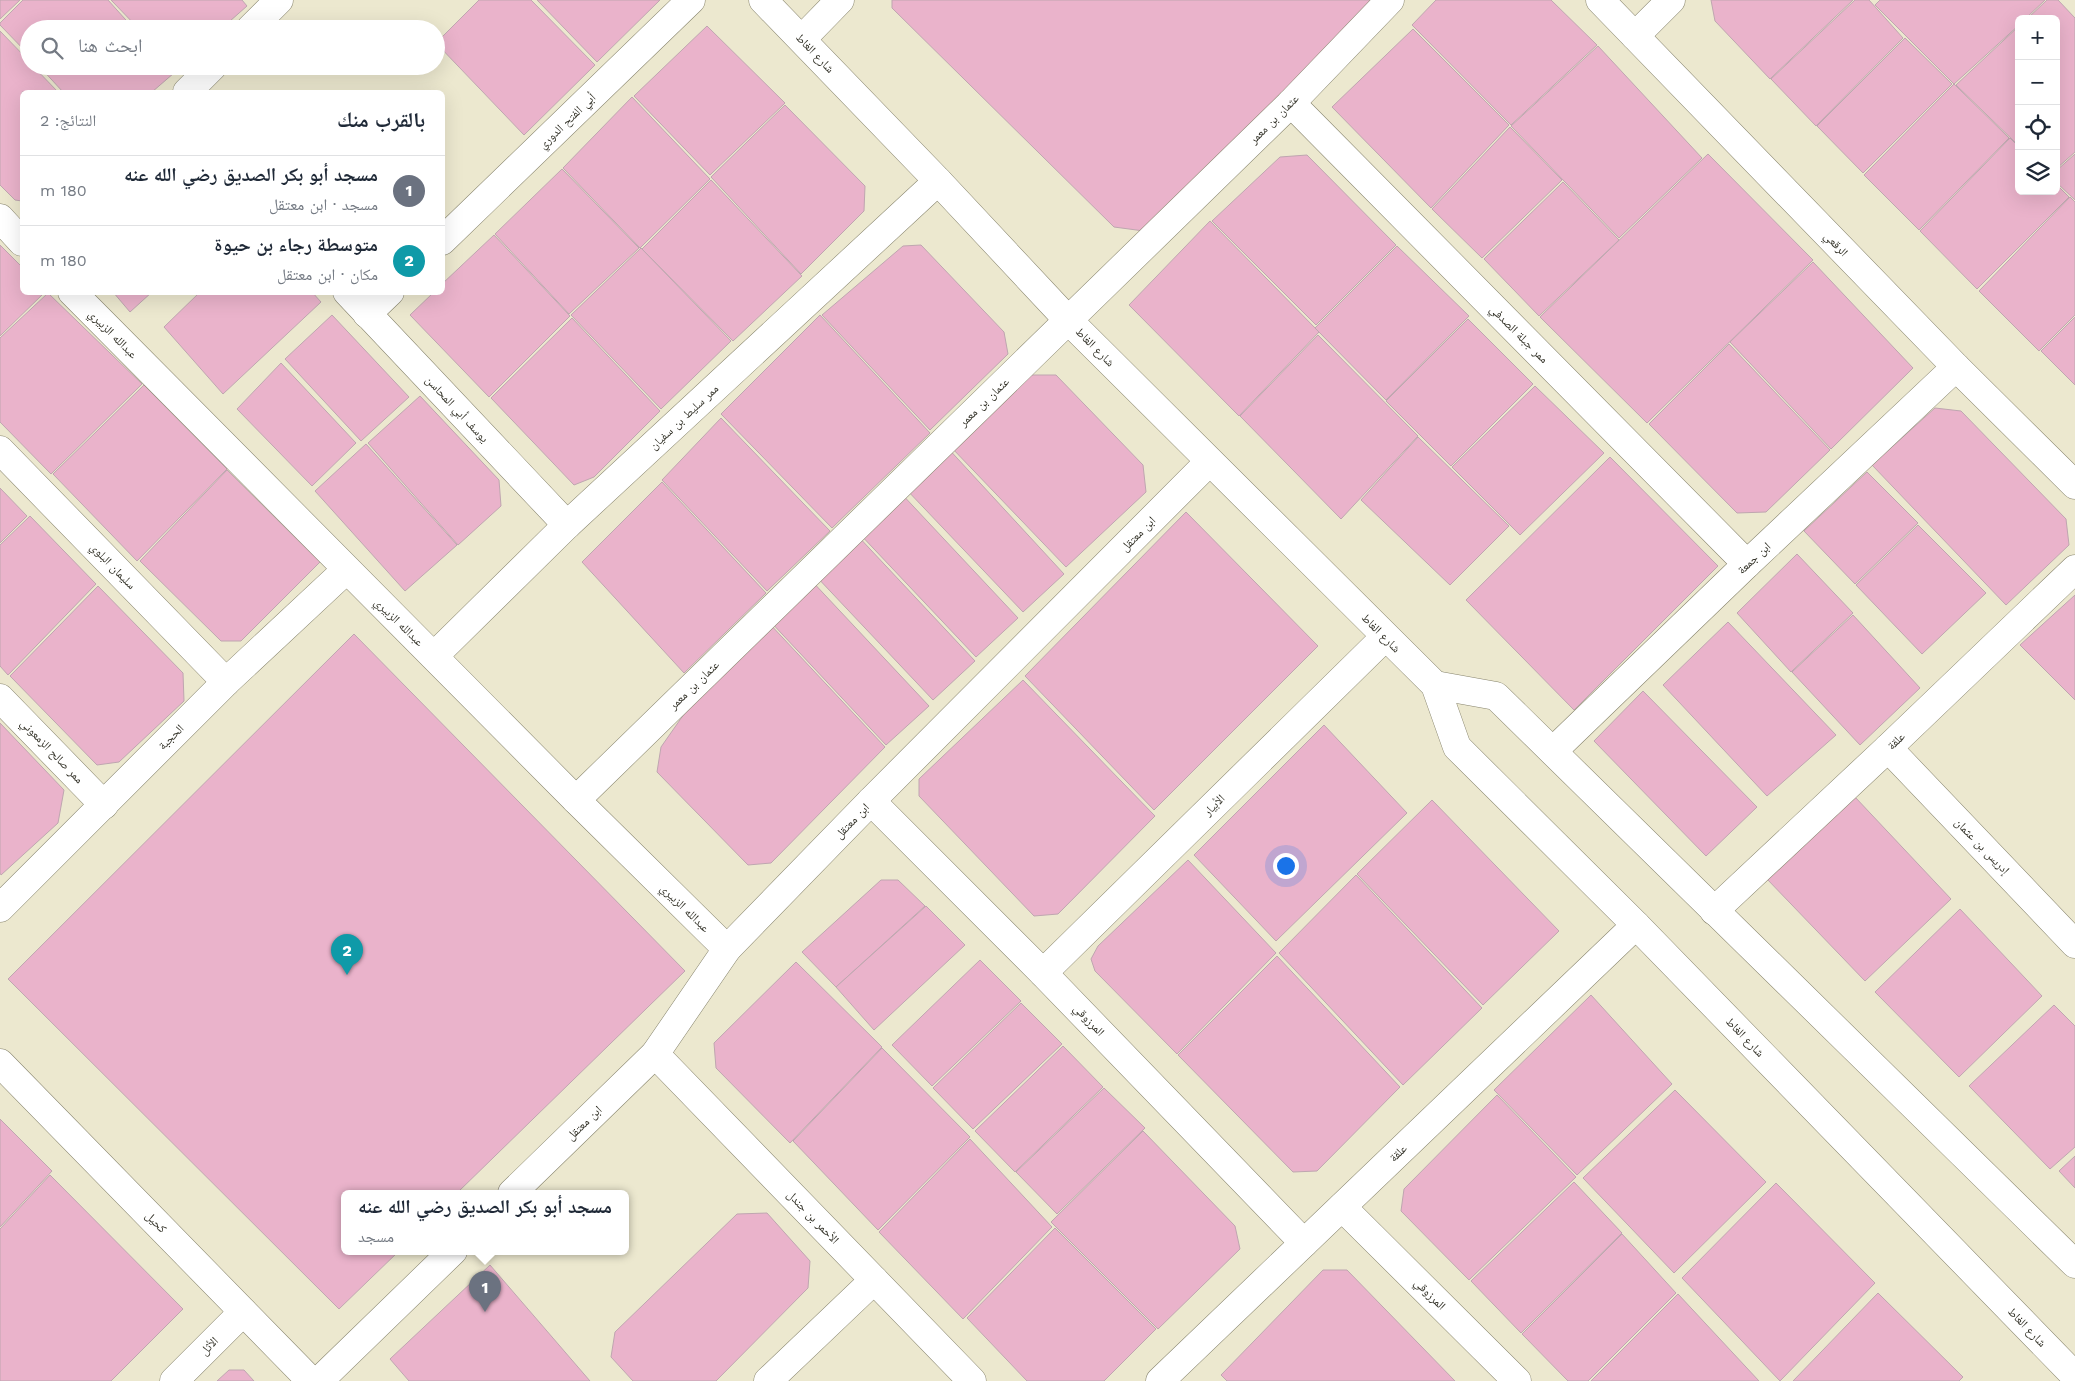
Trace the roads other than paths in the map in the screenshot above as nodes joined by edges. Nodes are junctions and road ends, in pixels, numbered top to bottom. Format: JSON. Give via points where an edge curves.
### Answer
{"nodes":[{"id":1,"x":279,"y":0,"type":"edge"},
{"id":2,"x":691,"y":0,"type":"edge"},
{"id":3,"x":763,"y":0,"type":"edge"},
{"id":4,"x":840,"y":0,"type":"edge"},
{"id":5,"x":1390,"y":0,"type":"edge"},
{"id":6,"x":1600,"y":0,"type":"edge"},
{"id":7,"x":1671,"y":0,"type":"edge"},
{"id":8,"x":259,"y":20,"type":"edge"},
{"id":9,"x":1635,"y":36,"type":"junction"},
{"id":10,"x":802,"y":39,"type":"junction"},
{"id":11,"x":204,"y":75,"type":"edge"},
{"id":12,"x":188,"y":90,"type":"edge"},
{"id":13,"x":1291,"y":104,"type":"junction"},
{"id":14,"x":938,"y":181,"type":"junction"},
{"id":15,"x":0,"y":218,"type":"edge"},
{"id":16,"x":445,"y":238,"type":"edge"},
{"id":17,"x":20,"y":240,"type":"edge"},
{"id":18,"x":75,"y":295,"type":"edge"},
{"id":19,"x":350,"y":295,"type":"edge"},
{"id":20,"x":387,"y":295,"type":"edge"},
{"id":21,"x":368,"y":314,"type":"junction"},
{"id":22,"x":1068,"y":320,"type":"junction"},
{"id":23,"x":1956,"y":367,"type":"junction"},
{"id":24,"x":0,"y":450,"type":"edge"},
{"id":25,"x":1210,"y":462,"type":"junction"},
{"id":26,"x":2075,"y":485,"type":"edge"},
{"id":27,"x":567,"y":525,"type":"junction"},
{"id":28,"x":1747,"y":564,"type":"junction"},
{"id":29,"x":2075,"y":569,"type":"edge"},
{"id":30,"x":346,"y":570,"type":"junction"},
{"id":31,"x":1385,"y":637,"type":"junction"},
{"id":32,"x":434,"y":656,"type":"junction"},
{"id":33,"x":226,"y":682,"type":"junction"},
{"id":34,"x":1435,"y":686,"type":"junction"},
{"id":35,"x":0,"y":698,"type":"edge"},
{"id":36,"x":1888,"y":748,"type":"junction"},
{"id":37,"x":1553,"y":752,"type":"junction"},
{"id":38,"x":576,"y":800,"type":"junction"},
{"id":39,"x":871,"y":801,"type":"junction"},
{"id":40,"x":104,"y":805,"type":"junction"},
{"id":41,"x":0,"y":908,"type":"edge"},
{"id":42,"x":1714,"y":911,"type":"junction"},
{"id":43,"x":1636,"y":925,"type":"junction"},
{"id":44,"x":2075,"y":944,"type":"edge"},
{"id":45,"x":727,"y":949,"type":"junction"},
{"id":46,"x":1043,"y":973,"type":"junction"},
{"id":47,"x":655,"y":1054,"type":"junction"},
{"id":48,"x":0,"y":1063,"type":"edge"},
{"id":49,"x":515,"y":1190,"type":"edge"},
{"id":50,"x":1342,"y":1207,"type":"junction"},
{"id":51,"x":1304,"y":1243,"type":"junction"},
{"id":52,"x":449,"y":1255,"type":"edge"},
{"id":53,"x":2075,"y":1264,"type":"edge"},
{"id":54,"x":874,"y":1280,"type":"junction"},
{"id":55,"x":243,"y":1312,"type":"junction"},
{"id":56,"x":2075,"y":1376,"type":"edge"},
{"id":57,"x":174,"y":1381,"type":"edge"},
{"id":58,"x":311,"y":1381,"type":"edge"},
{"id":59,"x":319,"y":1381,"type":"edge"},
{"id":60,"x":768,"y":1381,"type":"edge"},
{"id":61,"x":972,"y":1381,"type":"edge"},
{"id":62,"x":1160,"y":1381,"type":"edge"},
{"id":63,"x":1517,"y":1381,"type":"edge"}],
"edges":[{"from":1,"to":8,"type":"street"},
{"from":2,"to":16,"type":"street","name":"أبي الفتح الدوري"},
{"from":3,"to":10,"type":"street","name":"شارع الغاط"},
{"from":4,"to":10,"type":"street"},
{"from":5,"to":13,"type":"street","name":"عثمان بن معمر"},
{"from":6,"to":9,"type":"street","name":"الرقعي"},
{"from":7,"to":9,"type":"street"},
{"from":9,"to":23,"type":"street","name":"الرقعي"},
{"from":10,"to":14,"type":"street","name":"شارع الغاط"},
{"from":11,"to":12,"type":"street"},
{"from":13,"to":22,"type":"street","name":"عثمان بن معمر"},
{"from":13,"to":28,"type":"street","name":"ممر جبلة الصدفي"},
{"from":14,"to":22,"type":"street","name":"شارع الغاط"},
{"from":14,"to":27,"type":"street","name":"ممر سليط بن سفيان"},
{"from":15,"to":17,"type":"street"},
{"from":18,"to":30,"type":"street","name":"عبدالله الزبيري"},
{"from":19,"to":21,"type":"street","name":"يوسف أبي المحاسن"},
{"from":20,"to":21,"type":"street"},
{"from":21,"to":27,"type":"street","name":"يوسف أبي المحاسن"},
{"from":22,"to":25,"type":"street","name":"شارع الغاط"},
{"from":22,"to":38,"type":"street","name":"عثمان بن معمر"},
{"from":23,"to":26,"type":"street","name":"الرقعي"},
{"from":23,"to":28,"type":"street","name":"ابن جمعة"},
{"from":24,"to":33,"type":"street","name":"سليمان البلوي"},
{"from":25,"to":31,"type":"street","name":"شارع الغاط"},
{"from":25,"to":39,"type":"street","name":"ابن معتقل"},
{"from":27,"to":32,"type":"street","name":"ممر سليط بن سفيان"},
{"from":28,"to":37,"type":"street","name":"ابن جمعة"},
{"from":29,"to":36,"type":"street","name":"علقة"},
{"from":30,"to":32,"type":"street","name":"عبدالله الزبيري"},
{"from":30,"to":33,"type":"street","name":"الحجبة"},
{"from":31,"to":34,"type":"street","name":"شارع الغاط"},
{"from":31,"to":46,"type":"street","name":"الأبيار"},
{"from":32,"to":38,"type":"street","name":"عبدالله الزبيري"},
{"from":33,"to":40,"type":"street","name":"الحجبة"},
{"from":34,"to":37,"type":"street","via":[[1496,696]]},
{"from":34,"to":43,"type":"street","name":"شارع الغاط","via":[[1457,747]]},
{"from":35,"to":40,"type":"street","name":"ممر صالح الزمعوني"},
{"from":36,"to":42,"type":"street","name":"علقة"},
{"from":36,"to":44,"type":"street","name":"إدريس بن عثمان"},
{"from":37,"to":42,"type":"street"},
{"from":38,"to":45,"type":"street","name":"عبدالله الزبيري"},
{"from":39,"to":45,"type":"street","name":"ابن معتقل"},
{"from":39,"to":46,"type":"street","name":"المرزوقي"},
{"from":40,"to":41,"type":"street","name":"الحجبة"},
{"from":42,"to":53,"type":"street"},
{"from":43,"to":50,"type":"street","name":"علقة"},
{"from":43,"to":56,"type":"street","name":"شارع الغاط"},
{"from":45,"to":47,"type":"street","name":"ابن معتقل"},
{"from":46,"to":51,"type":"street","name":"المرزوقي"},
{"from":47,"to":49,"type":"street","name":"ابن معتقل"},
{"from":47,"to":54,"type":"street","name":"الأحمر بن جندل"},
{"from":48,"to":55,"type":"street","name":"كحيل"},
{"from":50,"to":51,"type":"street","name":"علقة"},
{"from":50,"to":63,"type":"street","name":"المرزوقي"},
{"from":51,"to":62,"type":"street","name":"علقة"},
{"from":52,"to":59,"type":"street"},
{"from":54,"to":60,"type":"street"},
{"from":54,"to":61,"type":"street","name":"الأحمر بن جندل"},
{"from":55,"to":57,"type":"street","name":"الأثل"},
{"from":55,"to":58,"type":"street","name":"كحيل"}]}
